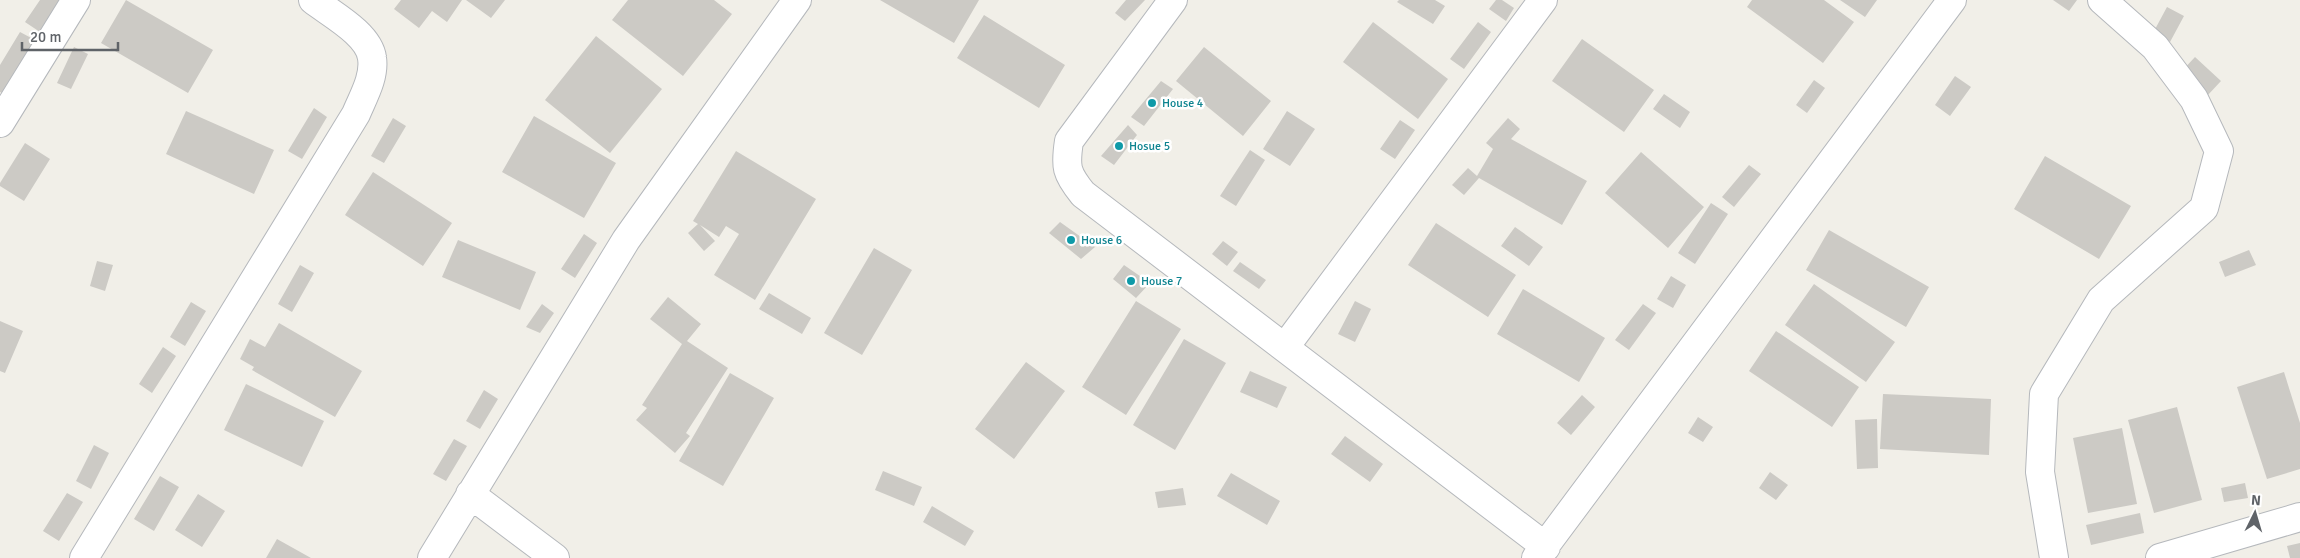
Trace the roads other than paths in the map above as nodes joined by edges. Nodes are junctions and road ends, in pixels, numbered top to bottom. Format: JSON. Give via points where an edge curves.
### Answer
{"nodes":[{"id":1,"x":76,"y":0,"type":"edge"},
{"id":2,"x":313,"y":0,"type":"edge"},
{"id":3,"x":796,"y":0,"type":"edge"},
{"id":4,"x":1173,"y":0,"type":"edge"},
{"id":5,"x":1543,"y":0,"type":"edge"},
{"id":6,"x":1952,"y":0,"type":"edge"},
{"id":7,"x":2102,"y":0,"type":"edge"},
{"id":8,"x":0,"y":122,"type":"edge"},
{"id":9,"x":1285,"y":347,"type":"junction"},
{"id":10,"x":470,"y":494,"type":"junction"},
{"id":11,"x":2300,"y":517,"type":"edge"},
{"id":12,"x":1541,"y":553,"type":"edge"},
{"id":13,"x":84,"y":558,"type":"edge"},
{"id":14,"x":432,"y":558,"type":"edge"},
{"id":15,"x":555,"y":558,"type":"edge"},
{"id":16,"x":2054,"y":558,"type":"edge"},
{"id":17,"x":2160,"y":558,"type":"edge"}],
"edges":[{"from":1,"to":8,"type":"street"},
{"from":2,"to":13,"type":"street","via":[[361,36],[372,58],[370,83],[356,114]]},
{"from":3,"to":10,"type":"street","via":[[626,240]]},
{"from":4,"to":9,"type":"street","via":[[1069,141],[1066,162],[1069,176],[1083,194]]},
{"from":5,"to":9,"type":"street"},
{"from":6,"to":12,"type":"street"},
{"from":7,"to":16,"type":"street","via":[[2155,47],[2194,99],[2218,151],[2204,208],[2101,300],[2044,394],[2040,472]]},
{"from":9,"to":12,"type":"street"},
{"from":10,"to":14,"type":"street"},
{"from":10,"to":15,"type":"street"},
{"from":11,"to":17,"type":"street"}]}
